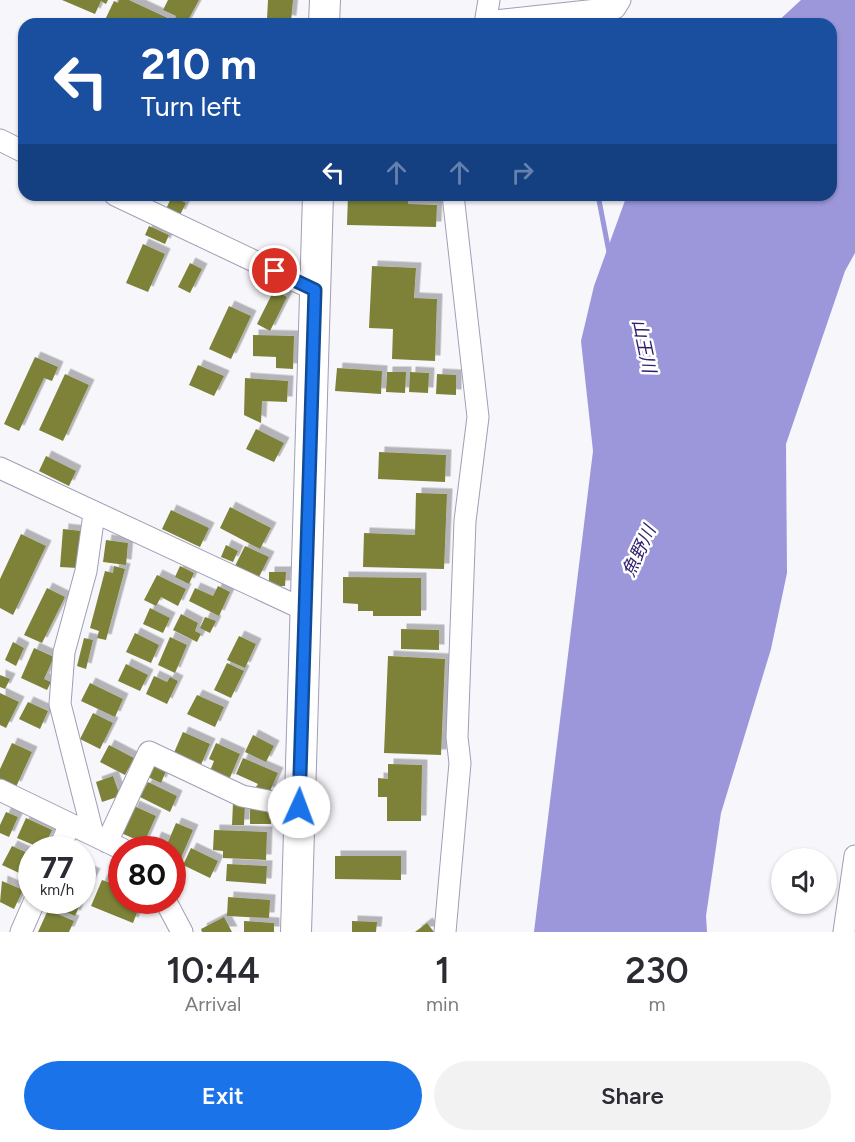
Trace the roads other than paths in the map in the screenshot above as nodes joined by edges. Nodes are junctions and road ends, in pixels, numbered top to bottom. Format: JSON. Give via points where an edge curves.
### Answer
{"nodes":[{"id":1,"x":325,"y":0,"type":"edge"},
{"id":2,"x":489,"y":0,"type":"edge"},
{"id":3,"x":620,"y":0,"type":"edge"},
{"id":4,"x":324,"y":18,"type":"edge"},
{"id":5,"x":486,"y":18,"type":"edge"},
{"id":6,"x":535,"y":18,"type":"edge"},
{"id":7,"x":0,"y":140,"type":"edge"},
{"id":8,"x":18,"y":149,"type":"edge"},
{"id":9,"x":128,"y":201,"type":"edge"},
{"id":10,"x":318,"y":201,"type":"edge"},
{"id":11,"x":454,"y":201,"type":"edge"},
{"id":12,"x":315,"y":290,"type":"junction"},
{"id":13,"x":0,"y":468,"type":"edge"},
{"id":14,"x":94,"y":514,"type":"junction"},
{"id":15,"x":305,"y":610,"type":"junction"},
{"id":16,"x":0,"y":790,"type":"edge"},
{"id":17,"x":299,"y":807,"type":"junction"},
{"id":18,"x":70,"y":824,"type":"junction"},
{"id":19,"x":64,"y":836,"type":"edge"},
{"id":20,"x":107,"y":842,"type":"edge"},
{"id":21,"x":855,"y":856,"type":"edge"},
{"id":22,"x":29,"y":914,"type":"edge"},
{"id":23,"x":172,"y":914,"type":"edge"},
{"id":24,"x":21,"y":932,"type":"edge"},
{"id":25,"x":182,"y":932,"type":"edge"},
{"id":26,"x":296,"y":932,"type":"edge"},
{"id":27,"x":445,"y":932,"type":"edge"},
{"id":28,"x":844,"y":932,"type":"edge"}],
"edges":[{"from":1,"to":4,"type":"highway"},
{"from":2,"to":5,"type":"street"},
{"from":3,"to":6,"type":"street","via":[[615,8]]},
{"from":7,"to":8,"type":"street"},
{"from":9,"to":12,"type":"street"},
{"from":10,"to":12,"type":"highway"},
{"from":11,"to":27,"type":"street","via":[[478,417],[465,521],[457,737],[460,763]]},
{"from":12,"to":15,"type":"highway"},
{"from":13,"to":14,"type":"street"},
{"from":14,"to":15,"type":"street"},
{"from":14,"to":20,"type":"street","via":[[87,571],[64,652],[60,704]]},
{"from":15,"to":17,"type":"highway"},
{"from":16,"to":18,"type":"street"},
{"from":17,"to":20,"type":"street","via":[[242,796],[149,752]]},
{"from":17,"to":26,"type":"highway"},
{"from":18,"to":19,"type":"street"},
{"from":18,"to":20,"type":"street"},
{"from":21,"to":28,"type":"street"},
{"from":22,"to":24,"type":"street"},
{"from":23,"to":25,"type":"street"}]}
